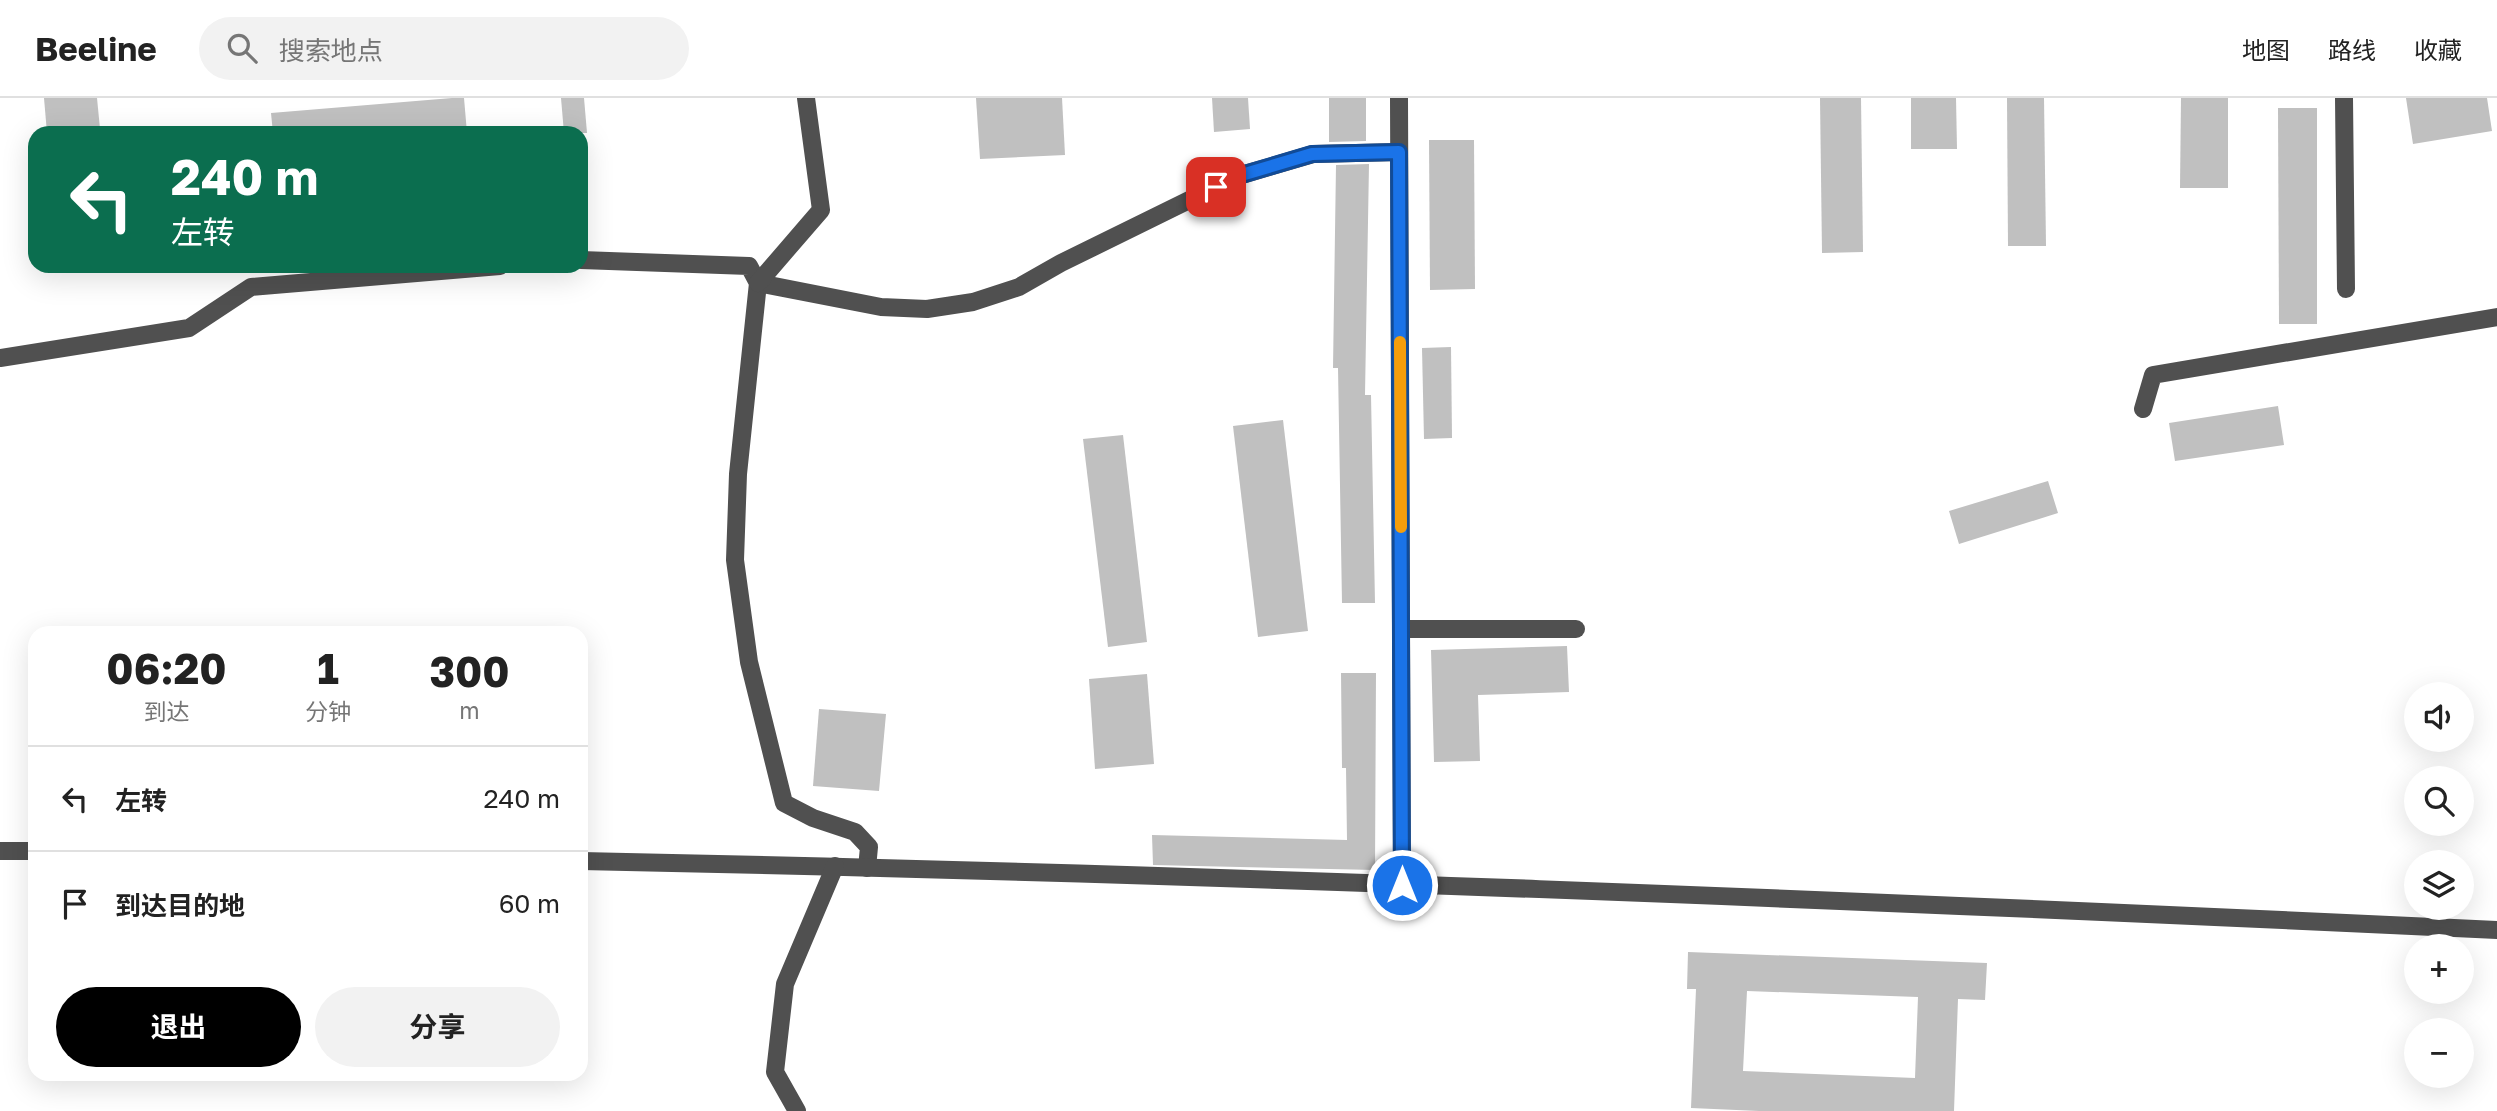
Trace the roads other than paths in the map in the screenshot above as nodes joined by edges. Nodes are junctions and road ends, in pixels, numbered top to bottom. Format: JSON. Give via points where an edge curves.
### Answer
{"nodes":[{"id":1,"x":806,"y":98,"type":"edge"},
{"id":2,"x":1399,"y":98,"type":"edge"},
{"id":3,"x":2344,"y":98,"type":"edge"},
{"id":4,"x":1399,"y":152,"type":"junction"},
{"id":5,"x":588,"y":260,"type":"edge"},
{"id":6,"x":417,"y":273,"type":"edge"},
{"id":7,"x":758,"y":283,"type":"junction"},
{"id":8,"x":2346,"y":289,"type":"dead end"},
{"id":9,"x":2497,"y":317,"type":"edge"},
{"id":10,"x":0,"y":358,"type":"edge"},
{"id":11,"x":2143,"y":409,"type":"dead end"},
{"id":12,"x":1401,"y":629,"type":"junction"},
{"id":13,"x":1576,"y":629,"type":"dead end"},
{"id":14,"x":0,"y":851,"type":"edge"},
{"id":15,"x":28,"y":852,"type":"edge"},
{"id":16,"x":588,"y":862,"type":"edge"},
{"id":17,"x":835,"y":866,"type":"junction"},
{"id":18,"x":867,"y":868,"type":"junction"},
{"id":19,"x":1402,"y":885,"type":"junction"},
{"id":20,"x":2497,"y":930,"type":"edge"},
{"id":21,"x":797,"y":1111,"type":"edge"}],
"edges":[{"from":1,"to":7,"type":"street","via":[[821,210]]},
{"from":2,"to":4,"type":"street"},
{"from":3,"to":8,"type":"street"},
{"from":4,"to":7,"type":"street","via":[[1312,154],[1238,176],[1019,287],[973,302],[903,309]]},
{"from":4,"to":12,"type":"street"},
{"from":5,"to":7,"type":"street","via":[[749,267]]},
{"from":6,"to":10,"type":"street","via":[[251,287],[189,328]]},
{"from":7,"to":18,"type":"street","via":[[738,474],[735,560],[749,662],[784,803],[855,832],[869,847]]},
{"from":9,"to":11,"type":"street","via":[[2152,374]]},
{"from":12,"to":13,"type":"street"},
{"from":12,"to":19,"type":"street"},
{"from":14,"to":15,"type":"street"},
{"from":16,"to":17,"type":"street"},
{"from":17,"to":18,"type":"street"},
{"from":17,"to":21,"type":"street","via":[[785,984],[775,1072]]},
{"from":18,"to":19,"type":"street"},
{"from":19,"to":20,"type":"street"}]}
